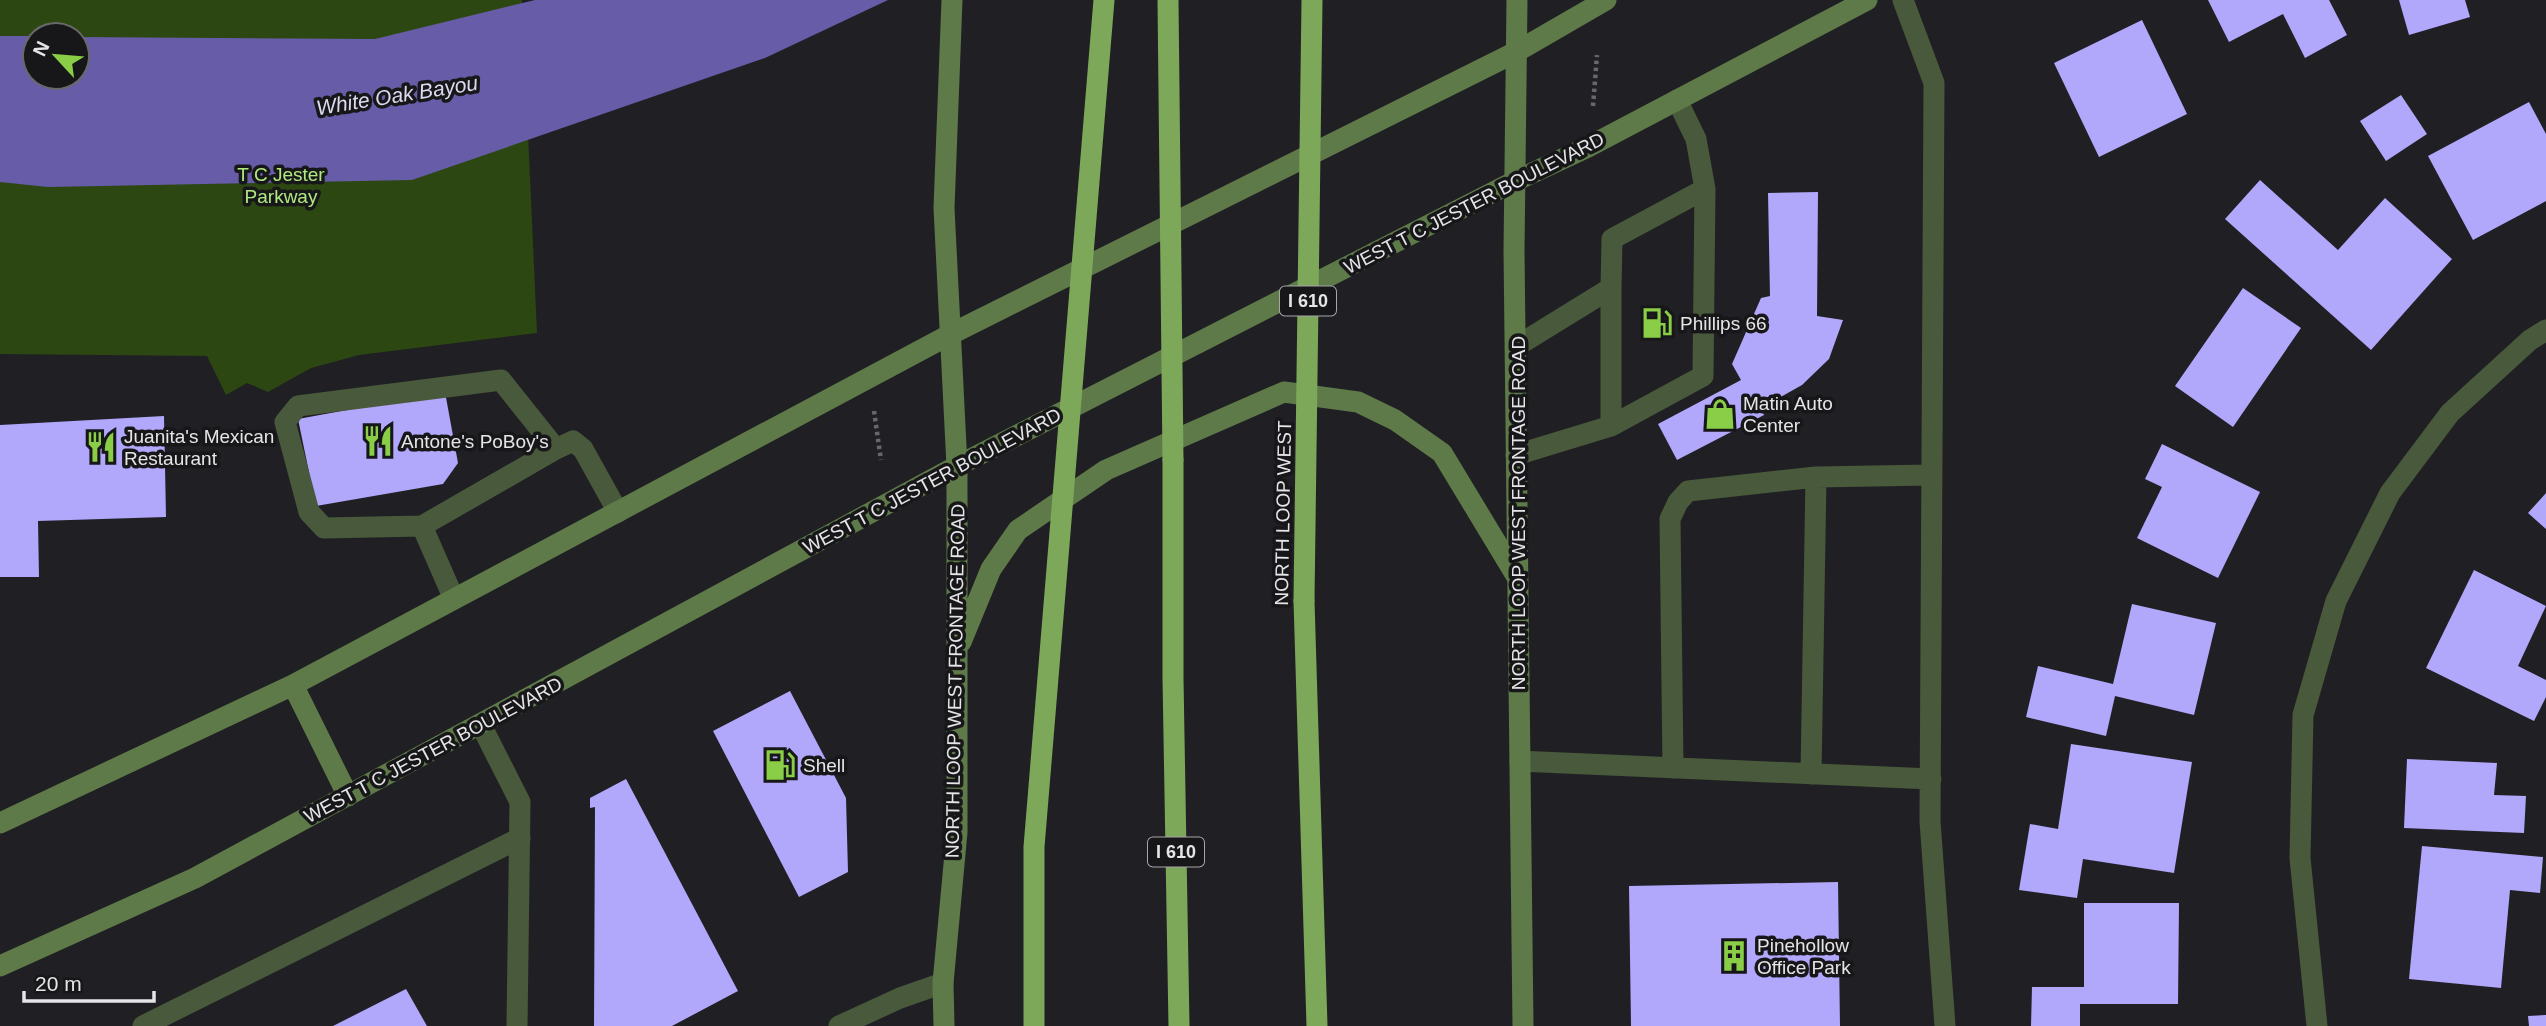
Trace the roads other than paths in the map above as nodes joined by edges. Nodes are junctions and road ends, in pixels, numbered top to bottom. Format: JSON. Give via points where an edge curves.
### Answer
{"nodes":[{"id":1,"x":952,"y":0,"type":"edge"},
{"id":2,"x":1104,"y":0,"type":"edge"},
{"id":3,"x":1168,"y":0,"type":"edge"},
{"id":4,"x":1312,"y":0,"type":"edge"},
{"id":5,"x":1517,"y":0,"type":"edge"},
{"id":6,"x":1606,"y":0,"type":"edge"},
{"id":7,"x":1867,"y":0,"type":"edge"},
{"id":8,"x":1903,"y":0,"type":"edge"},
{"id":9,"x":1516,"y":52,"type":"junction"},
{"id":10,"x":1677,"y":100,"type":"junction"},
{"id":11,"x":1515,"y":181,"type":"junction"},
{"id":12,"x":1705,"y":189,"type":"junction"},
{"id":13,"x":1611,"y":288,"type":"junction"},
{"id":14,"x":2546,"y":330,"type":"edge"},
{"id":15,"x":951,"y":334,"type":"junction"},
{"id":16,"x":1517,"y":346,"type":"junction"},
{"id":17,"x":1611,"y":426,"type":"junction"},
{"id":18,"x":556,"y":449,"type":"junction"},
{"id":19,"x":1517,"y":455,"type":"junction"},
{"id":20,"x":957,"y":466,"type":"junction"},
{"id":21,"x":1931,"y":475,"type":"junction"},
{"id":22,"x":1816,"y":477,"type":"junction"},
{"id":23,"x":618,"y":512,"type":"junction"},
{"id":24,"x":422,"y":527,"type":"junction"},
{"id":25,"x":1518,"y":578,"type":"junction"},
{"id":26,"x":454,"y":599,"type":"junction"},
{"id":27,"x":957,"y":650,"type":"junction"},
{"id":28,"x":293,"y":685,"type":"junction"},
{"id":29,"x":481,"y":725,"type":"junction"},
{"id":30,"x":1520,"y":761,"type":"junction"},
{"id":31,"x":1673,"y":768,"type":"junction"},
{"id":32,"x":1811,"y":774,"type":"junction"},
{"id":33,"x":1931,"y":779,"type":"junction"},
{"id":34,"x":348,"y":796,"type":"junction"},
{"id":35,"x":0,"y":822,"type":"edge"},
{"id":36,"x":520,"y":838,"type":"junction"},
{"id":37,"x":0,"y":966,"type":"edge"},
{"id":38,"x":943,"y":984,"type":"junction"},
{"id":39,"x":143,"y":1026,"type":"edge"},
{"id":40,"x":517,"y":1026,"type":"edge"},
{"id":41,"x":839,"y":1026,"type":"edge"},
{"id":42,"x":944,"y":1026,"type":"edge"},
{"id":43,"x":1034,"y":1026,"type":"edge"},
{"id":44,"x":1179,"y":1026,"type":"edge"},
{"id":45,"x":1317,"y":1026,"type":"edge"},
{"id":46,"x":1523,"y":1026,"type":"edge"},
{"id":47,"x":1945,"y":1026,"type":"edge"},
{"id":48,"x":2317,"y":1026,"type":"edge"}],
"edges":[{"from":1,"to":15,"type":"main road","name":"NORTH LOOP WEST FRONTAGE ROAD","via":[[944,208]]},
{"from":2,"to":43,"type":"highway","bridge":true,"via":[[1034,847]]},
{"from":3,"to":44,"type":"highway","number":"I 610","bridge":true},
{"from":4,"to":45,"type":"highway","name":"NORTH LOOP WEST","number":"I 610","bridge":true,"via":[[1304,601]]},
{"from":5,"to":9,"type":"main road","name":"NORTH LOOP WEST FRONTAGE ROAD"},
{"from":6,"to":9,"type":"main road"},
{"from":7,"to":10,"type":"main road","name":"WEST T C JESTER BOULEVARD"},
{"from":8,"to":21,"type":"street","via":[[1934,83]]},
{"from":9,"to":11,"type":"main road","name":"NORTH LOOP WEST FRONTAGE ROAD"},
{"from":9,"to":15,"type":"main road"},
{"from":10,"to":11,"type":"main road","name":"WEST T C JESTER BOULEVARD"},
{"from":10,"to":12,"type":"street","via":[[1696,139]]},
{"from":11,"to":16,"type":"main road","name":"NORTH LOOP WEST FRONTAGE ROAD"},
{"from":11,"to":20,"type":"main road","name":"WEST T C JESTER BOULEVARD"},
{"from":12,"to":13,"type":"street","via":[[1612,239]]},
{"from":12,"to":17,"type":"street","via":[[1703,376]]},
{"from":13,"to":16,"type":"street"},
{"from":13,"to":17,"type":"street"},
{"from":14,"to":48,"type":"street","via":[[2450,413],[2390,493],[2336,601],[2303,715],[2300,858]]},
{"from":15,"to":20,"type":"main road","name":"NORTH LOOP WEST FRONTAGE ROAD"},
{"from":15,"to":23,"type":"main road"},
{"from":16,"to":19,"type":"main road","name":"NORTH LOOP WEST FRONTAGE ROAD"},
{"from":17,"to":19,"type":"street"},
{"from":18,"to":23,"type":"street","via":[[573,441],[583,449]]},
{"from":18,"to":24,"type":"street"},
{"from":18,"to":24,"type":"street","via":[[501,380],[298,406],[285,422],[309,512],[324,528]]},
{"from":19,"to":25,"type":"main road","name":"NORTH LOOP WEST FRONTAGE ROAD"},
{"from":20,"to":27,"type":"main road","name":"NORTH LOOP WEST FRONTAGE ROAD"},
{"from":20,"to":29,"type":"main road","name":"WEST T C JESTER BOULEVARD"},
{"from":21,"to":22,"type":"street"},
{"from":21,"to":33,"type":"street"},
{"from":22,"to":31,"type":"street","via":[[1688,491],[1678,502],[1670,519]]},
{"from":22,"to":32,"type":"street"},
{"from":23,"to":26,"type":"main road"},
{"from":24,"to":26,"type":"street"},
{"from":25,"to":27,"type":"main road","via":[[1442,453],[1395,420],[1358,402],[1284,392],[1106,470],[1017,530],[991,569]]},
{"from":25,"to":30,"type":"main road","name":"NORTH LOOP WEST FRONTAGE ROAD"},
{"from":26,"to":28,"type":"main road"},
{"from":27,"to":38,"type":"main road","name":"NORTH LOOP WEST FRONTAGE ROAD","via":[[957,832]]},
{"from":28,"to":34,"type":"main road"},
{"from":28,"to":35,"type":"main road"},
{"from":29,"to":34,"type":"main road","name":"WEST T C JESTER BOULEVARD"},
{"from":29,"to":36,"type":"street","via":[[520,802]]},
{"from":30,"to":31,"type":"street"},
{"from":30,"to":46,"type":"main road","name":"NORTH LOOP WEST FRONTAGE ROAD"},
{"from":31,"to":32,"type":"street"},
{"from":32,"to":33,"type":"street"},
{"from":33,"to":47,"type":"street"},
{"from":34,"to":37,"type":"main road","name":"WEST T C JESTER BOULEVARD","via":[[195,878]]},
{"from":36,"to":39,"type":"street"},
{"from":36,"to":40,"type":"street"},
{"from":38,"to":41,"type":"street"},
{"from":38,"to":42,"type":"main road","name":"NORTH LOOP WEST FRONTAGE ROAD"}]}
